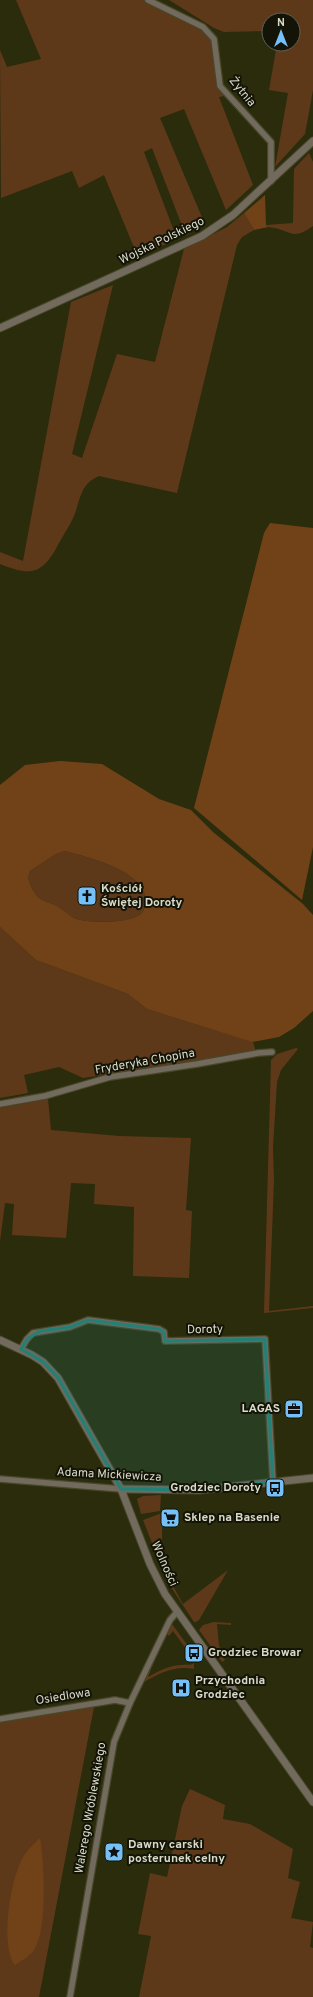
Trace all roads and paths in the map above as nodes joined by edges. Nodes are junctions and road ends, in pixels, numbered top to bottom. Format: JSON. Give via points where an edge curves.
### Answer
{"nodes":[{"id":1,"x":148,"y":0,"type":"edge"},
{"id":2,"x":313,"y":141,"type":"edge"},
{"id":3,"x":271,"y":181,"type":"junction"},
{"id":4,"x":0,"y":328,"type":"edge"},
{"id":5,"x":272,"y":1052,"type":"dead end"},
{"id":6,"x":0,"y":1104,"type":"edge"},
{"id":7,"x":0,"y":1340,"type":"edge"},
{"id":8,"x":21,"y":1350,"type":"junction"},
{"id":9,"x":313,"y":1478,"type":"edge"},
{"id":10,"x":0,"y":1479,"type":"edge"},
{"id":11,"x":273,"y":1482,"type":"junction"},
{"id":12,"x":121,"y":1489,"type":"junction"},
{"id":13,"x":178,"y":1612,"type":"junction"},
{"id":14,"x":130,"y":1703,"type":"junction"},
{"id":15,"x":0,"y":1719,"type":"edge"},
{"id":16,"x":313,"y":1802,"type":"edge"},
{"id":17,"x":70,"y":1997,"type":"edge"}],
"edges":[{"from":1,"to":3,"type":"street","name":"Żytnia","via":[[203,27],[214,39],[220,86],[271,142]]},
{"from":2,"to":3,"type":"street","name":"Wojska Polskiego"},
{"from":3,"to":4,"type":"street","name":"Wojska Polskiego","via":[[233,215],[202,236]]},
{"from":5,"to":6,"type":"street","name":"Fryderyka Chopina","via":[[110,1077],[45,1096]]},
{"from":7,"to":8,"type":"street","name":"Wolności"},
{"from":8,"to":11,"type":"street","name":"Doroty","via":[[33,1333],[70,1327],[88,1320],[159,1329],[164,1332],[165,1340],[265,1340]]},
{"from":8,"to":12,"type":"street","name":"Wolności","via":[[43,1362],[58,1378]]},
{"from":9,"to":11,"type":"street","name":"Adama Mickiewicza"},
{"from":10,"to":12,"type":"street","name":"Adama Mickiewicza"},
{"from":11,"to":12,"type":"street","name":"Adama Mickiewicza","via":[[199,1490]]},
{"from":12,"to":13,"type":"street","name":"Wolności","via":[[150,1564],[165,1594]]},
{"from":13,"to":14,"type":"street","name":"Walerego Wróblewskiego","via":[[170,1620]]},
{"from":13,"to":16,"type":"street","name":"Wolności"},
{"from":14,"to":15,"type":"street","name":"Osiedlowa","via":[[115,1700]]},
{"from":14,"to":17,"type":"street","name":"Walerego Wróblewskiego","via":[[114,1742]]}]}
